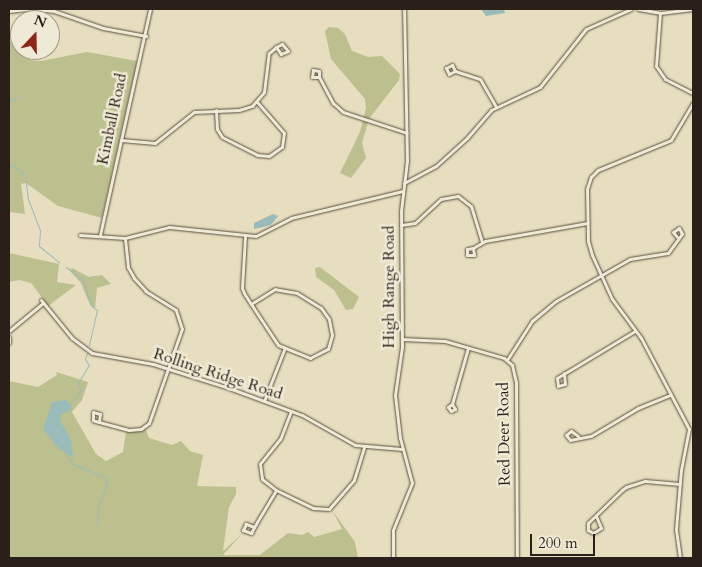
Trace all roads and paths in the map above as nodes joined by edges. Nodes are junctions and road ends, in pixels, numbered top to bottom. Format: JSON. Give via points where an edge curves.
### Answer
{"nodes":[{"id":1,"x":27,"y":9,"type":"edge"},
{"id":2,"x":34,"y":9,"type":"edge"},
{"id":3,"x":150,"y":9,"type":"edge"},
{"id":4,"x":404,"y":9,"type":"edge"},
{"id":5,"x":631,"y":9,"type":"edge"},
{"id":6,"x":638,"y":9,"type":"edge"},
{"id":7,"x":693,"y":9,"type":"edge"},
{"id":8,"x":9,"y":11,"type":"edge"},
{"id":9,"x":660,"y":13,"type":"junction"},
{"id":10,"x":146,"y":36,"type":"junction"},
{"id":11,"x":276,"y":47,"type":"dead end"},
{"id":12,"x":455,"y":71,"type":"dead end"},
{"id":13,"x":319,"y":77,"type":"dead end"},
{"id":14,"x":693,"y":93,"type":"edge"},
{"id":15,"x":257,"y":102,"type":"junction"},
{"id":16,"x":693,"y":103,"type":"edge"},
{"id":17,"x":496,"y":107,"type":"junction"},
{"id":18,"x":216,"y":110,"type":"junction"},
{"id":19,"x":407,"y":133,"type":"junction"},
{"id":20,"x":121,"y":140,"type":"junction"},
{"id":21,"x":404,"y":183,"type":"junction"},
{"id":22,"x":403,"y":191,"type":"junction"},
{"id":23,"x":587,"y":223,"type":"junction"},
{"id":24,"x":401,"y":225,"type":"junction"},
{"id":25,"x":80,"y":234,"type":"dead end"},
{"id":26,"x":100,"y":235,"type":"junction"},
{"id":27,"x":245,"y":237,"type":"junction"},
{"id":28,"x":677,"y":237,"type":"dead end"},
{"id":29,"x":125,"y":238,"type":"junction"},
{"id":30,"x":482,"y":242,"type":"junction"},
{"id":31,"x":474,"y":248,"type":"dead end"},
{"id":32,"x":601,"y":276,"type":"junction"},
{"id":33,"x":251,"y":304,"type":"junction"},
{"id":34,"x":9,"y":331,"type":"edge"},
{"id":35,"x":636,"y":331,"type":"junction"},
{"id":36,"x":9,"y":337,"type":"edge"},
{"id":37,"x":402,"y":339,"type":"junction"},
{"id":38,"x":9,"y":344,"type":"edge"},
{"id":39,"x":468,"y":348,"type":"junction"},
{"id":40,"x":284,"y":350,"type":"junction"},
{"id":41,"x":507,"y":360,"type":"junction"},
{"id":42,"x":169,"y":369,"type":"junction"},
{"id":43,"x":564,"y":373,"type":"dead end"},
{"id":44,"x":670,"y":395,"type":"junction"},
{"id":45,"x":264,"y":401,"type":"junction"},
{"id":46,"x":452,"y":404,"type":"dead end"},
{"id":47,"x":292,"y":411,"type":"junction"},
{"id":48,"x":99,"y":422,"type":"dead end"},
{"id":49,"x":691,"y":429,"type":"edge"},
{"id":50,"x":578,"y":436,"type":"dead end"},
{"id":51,"x":364,"y":447,"type":"junction"},
{"id":52,"x":402,"y":449,"type":"junction"},
{"id":53,"x":680,"y":484,"type":"junction"},
{"id":54,"x":276,"y":490,"type":"junction"},
{"id":55,"x":596,"y":516,"type":"junction"},
{"id":56,"x":254,"y":527,"type":"dead end"},
{"id":57,"x":393,"y":558,"type":"edge"},
{"id":58,"x":517,"y":558,"type":"edge"},
{"id":59,"x":680,"y":558,"type":"edge"}],
"edges":[{"from":1,"to":8,"type":"street"},
{"from":2,"to":10,"type":"street","via":[[54,11],[104,28]]},
{"from":3,"to":10,"type":"street","name":"Kimball Road"},
{"from":4,"to":19,"type":"street","name":"High Range Road"},
{"from":5,"to":17,"type":"street","via":[[590,26],[572,44],[540,87]]},
{"from":6,"to":9,"type":"street"},
{"from":7,"to":9,"type":"street"},
{"from":9,"to":14,"type":"street","via":[[656,66],[665,78]]},
{"from":10,"to":20,"type":"street","name":"Kimball Road"},
{"from":11,"to":15,"type":"street","via":[[266,59],[265,89]]},
{"from":12,"to":17,"type":"street","via":[[480,79]]},
{"from":13,"to":19,"type":"street","via":[[338,108]]},
{"from":15,"to":18,"type":"street","via":[[244,109]]},
{"from":15,"to":18,"type":"street","via":[[284,132],[282,147],[270,156],[257,155],[222,137],[216,129]]},
{"from":16,"to":23,"type":"street","via":[[669,142],[592,175],[587,186]]},
{"from":17,"to":21,"type":"street","via":[[436,166]]},
{"from":18,"to":20,"type":"street","via":[[188,114],[155,143]]},
{"from":19,"to":21,"type":"street","name":"High Range Road"},
{"from":20,"to":26,"type":"street","name":"Kimball Road"},
{"from":21,"to":22,"type":"street","name":"High Range Road"},
{"from":22,"to":24,"type":"street","name":"High Range Road"},
{"from":22,"to":27,"type":"street","via":[[291,218],[262,234]]},
{"from":23,"to":30,"type":"street"},
{"from":23,"to":32,"type":"street","via":[[590,248]]},
{"from":24,"to":30,"type":"street","via":[[415,223],[441,199],[458,196],[471,206]]},
{"from":24,"to":37,"type":"street","name":"High Range Road"},
{"from":25,"to":26,"type":"street"},
{"from":26,"to":29,"type":"street"},
{"from":27,"to":29,"type":"street","via":[[167,227]]},
{"from":27,"to":33,"type":"street","via":[[242,283]]},
{"from":28,"to":32,"type":"street","via":[[668,253],[630,259]]},
{"from":29,"to":42,"type":"street","via":[[128,267],[134,278],[180,317],[181,332]]},
{"from":30,"to":31,"type":"street"},
{"from":32,"to":35,"type":"street","via":[[612,299]]},
{"from":32,"to":41,"type":"street","via":[[559,299],[534,319]]},
{"from":33,"to":40,"type":"street"},
{"from":33,"to":40,"type":"street","via":[[271,291],[284,288],[297,293],[326,314],[332,335],[325,353],[310,358]]},
{"from":34,"to":42,"type":"street","name":"Rolling Ridge Road","via":[[42,302],[72,338],[88,350],[102,356]]},
{"from":35,"to":43,"type":"street"},
{"from":35,"to":44,"type":"street"},
{"from":36,"to":38,"type":"street"},
{"from":37,"to":39,"type":"street","name":"Red Deer Road","via":[[445,342]]},
{"from":37,"to":52,"type":"street","name":"High Range Road","via":[[395,395]]},
{"from":39,"to":41,"type":"street","name":"Red Deer Road"},
{"from":39,"to":46,"type":"street"},
{"from":40,"to":45,"type":"street"},
{"from":41,"to":58,"type":"street","name":"Red Deer Road","via":[[516,376]]},
{"from":42,"to":45,"type":"street","name":"Rolling Ridge Road"},
{"from":42,"to":48,"type":"street","via":[[146,427],[131,430]]},
{"from":44,"to":49,"type":"street"},
{"from":44,"to":50,"type":"street","via":[[638,408],[594,435]]},
{"from":45,"to":47,"type":"street","name":"Rolling Ridge Road"},
{"from":47,"to":51,"type":"street","name":"Rolling Ridge Road","via":[[341,439]]},
{"from":47,"to":54,"type":"street","via":[[280,439],[260,464],[262,480]]},
{"from":49,"to":53,"type":"street"},
{"from":51,"to":52,"type":"street","name":"Rolling Ridge Road"},
{"from":51,"to":54,"type":"street","via":[[354,480],[329,508],[313,508]]},
{"from":52,"to":57,"type":"street","name":"High Range Road","via":[[412,483],[393,530]]},
{"from":53,"to":55,"type":"street","via":[[633,483]]},
{"from":53,"to":59,"type":"street","via":[[676,534]]},
{"from":54,"to":56,"type":"street"},
{"from":55,"to":55,"type":"street","via":[[601,527],[593,533],[587,525]]}]}
